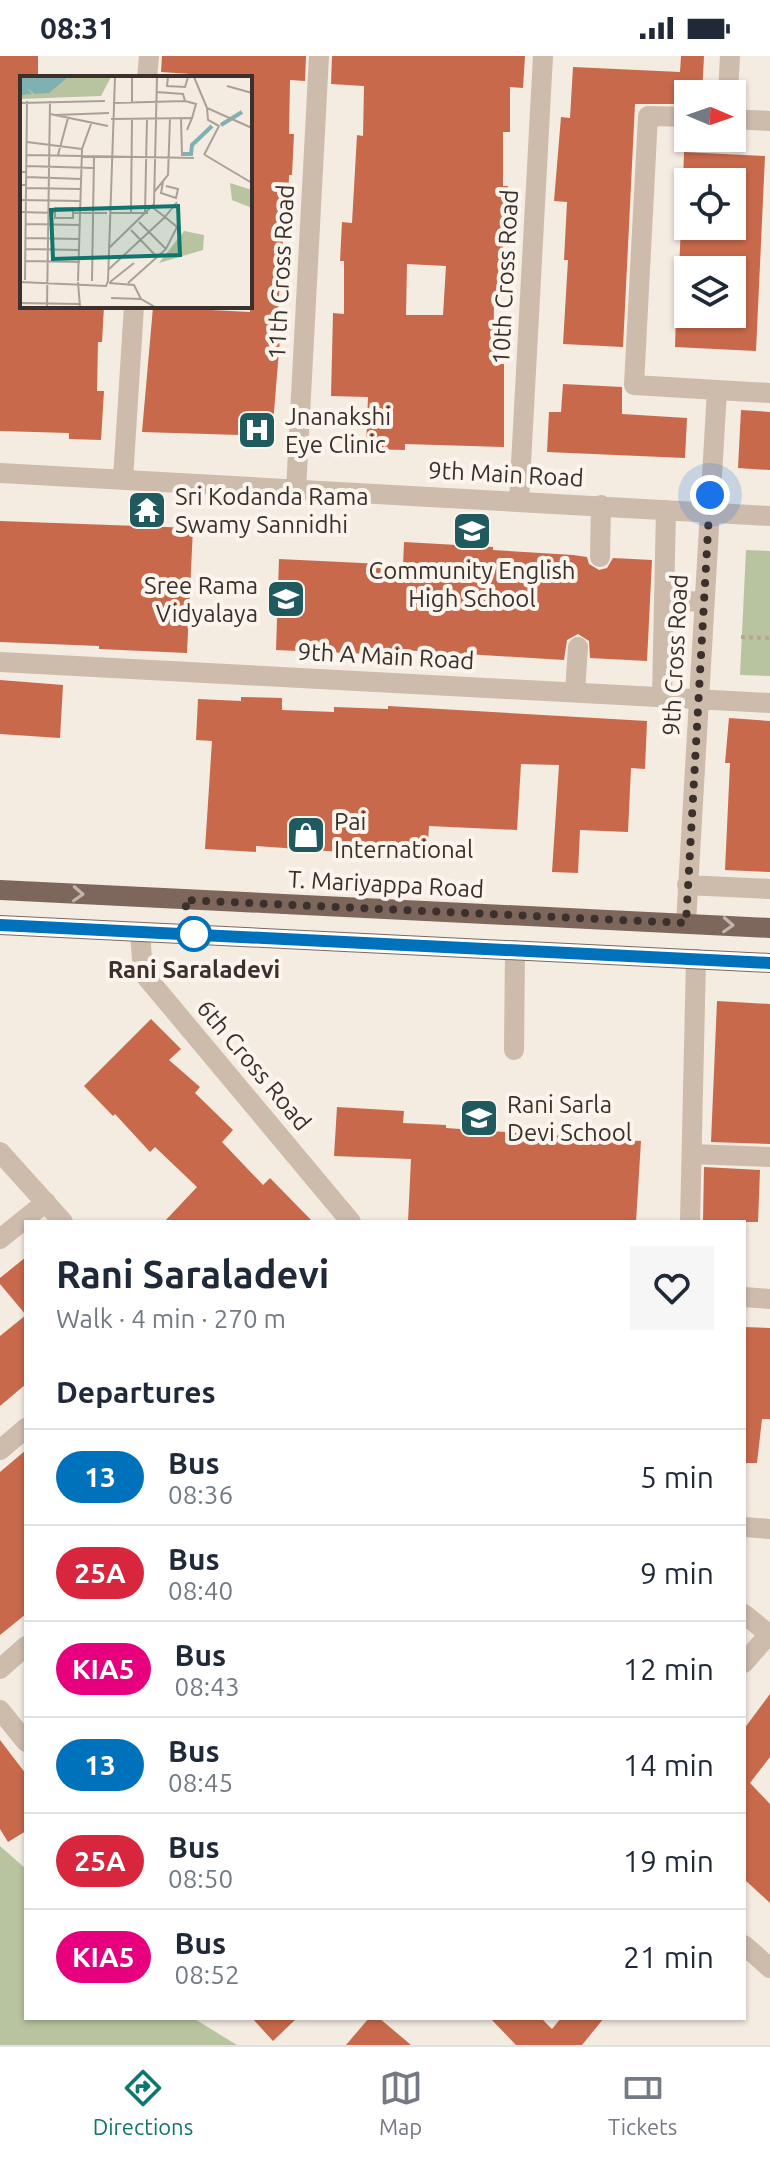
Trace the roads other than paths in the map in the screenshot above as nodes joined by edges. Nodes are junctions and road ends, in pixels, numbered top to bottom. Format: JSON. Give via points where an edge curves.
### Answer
{"nodes":[{"id":1,"x":149,"y":56,"type":"edge"},
{"id":2,"x":319,"y":56,"type":"edge"},
{"id":3,"x":543,"y":56,"type":"edge"},
{"id":4,"x":730,"y":56,"type":"edge"},
{"id":5,"x":147,"y":76,"type":"edge"},
{"id":6,"x":729,"y":80,"type":"edge"},
{"id":7,"x":674,"y":117,"type":"edge"},
{"id":8,"x":746,"y":120,"type":"edge"},
{"id":9,"x":770,"y":121,"type":"edge"},
{"id":10,"x":134,"y":308,"type":"edge"},
{"id":11,"x":717,"y":390,"type":"junction"},
{"id":12,"x":770,"y":393,"type":"edge"},
{"id":13,"x":0,"y":473,"type":"edge"},
{"id":14,"x":123,"y":479,"type":"junction"},
{"id":15,"x":296,"y":490,"type":"junction"},
{"id":16,"x":519,"y":501,"type":"junction"},
{"id":17,"x":601,"y":505,"type":"junction"},
{"id":18,"x":666,"y":510,"type":"junction"},
{"id":19,"x":710,"y":513,"type":"junction"},
{"id":20,"x":770,"y":516,"type":"edge"},
{"id":21,"x":600,"y":557,"type":"dead end"},
{"id":22,"x":664,"y":600,"type":"junction"},
{"id":23,"x":704,"y":602,"type":"junction"},
{"id":24,"x":578,"y":647,"type":"dead end"},
{"id":25,"x":0,"y":662,"type":"edge"},
{"id":26,"x":575,"y":692,"type":"junction"},
{"id":27,"x":662,"y":696,"type":"junction"},
{"id":28,"x":698,"y":698,"type":"junction"},
{"id":29,"x":770,"y":703,"type":"edge"},
{"id":30,"x":687,"y":885,"type":"junction"},
{"id":31,"x":770,"y":889,"type":"edge"},
{"id":32,"x":0,"y":890,"type":"edge"},
{"id":33,"x":686,"y":923,"type":"junction"},
{"id":34,"x":0,"y":925,"type":"edge"},
{"id":35,"x":770,"y":928,"type":"edge"},
{"id":36,"x":140,"y":932,"type":"junction"},
{"id":37,"x":515,"y":950,"type":"junction"},
{"id":38,"x":696,"y":959,"type":"junction"},
{"id":39,"x":770,"y":963,"type":"edge"},
{"id":40,"x":514,"y":1050,"type":"dead end"},
{"id":41,"x":0,"y":1152,"type":"edge"},
{"id":42,"x":692,"y":1154,"type":"junction"},
{"id":43,"x":770,"y":1157,"type":"edge"},
{"id":44,"x":46,"y":1202,"type":"junction"},
{"id":45,"x":61,"y":1220,"type":"edge"},
{"id":46,"x":349,"y":1220,"type":"edge"},
{"id":47,"x":690,"y":1220,"type":"edge"},
{"id":48,"x":0,"y":1239,"type":"edge"},
{"id":49,"x":746,"y":1297,"type":"edge"},
{"id":50,"x":770,"y":1299,"type":"edge"},
{"id":51,"x":24,"y":1430,"type":"edge"},
{"id":52,"x":0,"y":1450,"type":"edge"},
{"id":53,"x":746,"y":1527,"type":"edge"},
{"id":54,"x":770,"y":1529,"type":"edge"},
{"id":55,"x":746,"y":1616,"type":"edge"},
{"id":56,"x":769,"y":1635,"type":"edge"},
{"id":57,"x":24,"y":1648,"type":"edge"},
{"id":58,"x":746,"y":1661,"type":"edge"},
{"id":59,"x":0,"y":1669,"type":"edge"},
{"id":60,"x":0,"y":1710,"type":"edge"},
{"id":61,"x":24,"y":1740,"type":"edge"},
{"id":62,"x":746,"y":1947,"type":"edge"},
{"id":63,"x":770,"y":1968,"type":"edge"}],
"edges":[{"from":1,"to":5,"type":"street"},
{"from":2,"to":15,"type":"street","name":"11th Cross Road"},
{"from":3,"to":16,"type":"street","name":"10th Cross Road"},
{"from":4,"to":6,"type":"street"},
{"from":7,"to":11,"type":"street","via":[[648,116],[634,385]]},
{"from":8,"to":9,"type":"street"},
{"from":10,"to":14,"type":"street"},
{"from":11,"to":12,"type":"street"},
{"from":11,"to":19,"type":"street","name":"9th Cross Road"},
{"from":13,"to":14,"type":"street","name":"9th Main Road"},
{"from":14,"to":15,"type":"street","name":"9th Main Road"},
{"from":15,"to":16,"type":"street","name":"9th Main Road"},
{"from":16,"to":17,"type":"street","name":"9th Main Road"},
{"from":17,"to":18,"type":"street","name":"9th Main Road"},
{"from":17,"to":21,"type":"street"},
{"from":18,"to":19,"type":"street","name":"9th Main Road"},
{"from":18,"to":22,"type":"street"},
{"from":19,"to":20,"type":"street","name":"9th Main Road"},
{"from":19,"to":23,"type":"street","name":"9th Cross Road"},
{"from":22,"to":23,"type":"street"},
{"from":22,"to":27,"type":"street"},
{"from":23,"to":28,"type":"street","name":"9th Cross Road"},
{"from":24,"to":26,"type":"street"},
{"from":25,"to":26,"type":"street","name":"9th A Main Road"},
{"from":26,"to":27,"type":"street","name":"9th A Main Road"},
{"from":27,"to":28,"type":"street","name":"9th A Main Road"},
{"from":28,"to":29,"type":"street","name":"9th A Main Road"},
{"from":28,"to":30,"type":"street","name":"9th Cross Road"},
{"from":30,"to":31,"type":"street"},
{"from":30,"to":33,"type":"street","name":"9th Cross Road"},
{"from":32,"to":33,"type":"main road","name":"T. Mariyappa Road","one_way":true},
{"from":33,"to":35,"type":"main road","name":"T. Mariyappa Road","one_way":true},
{"from":34,"to":36,"type":"main road"},
{"from":36,"to":37,"type":"main road"},
{"from":36,"to":46,"type":"street","name":"6th Cross Road","via":[[143,973]]},
{"from":37,"to":38,"type":"main road"},
{"from":37,"to":40,"type":"street"},
{"from":38,"to":39,"type":"main road"},
{"from":38,"to":42,"type":"street"},
{"from":41,"to":44,"type":"street"},
{"from":42,"to":43,"type":"street"},
{"from":42,"to":47,"type":"street"},
{"from":44,"to":45,"type":"street"},
{"from":44,"to":48,"type":"street"},
{"from":49,"to":50,"type":"street"},
{"from":51,"to":52,"type":"street"},
{"from":53,"to":54,"type":"street"},
{"from":55,"to":56,"type":"street"},
{"from":56,"to":58,"type":"street"},
{"from":57,"to":59,"type":"street"},
{"from":60,"to":61,"type":"street"},
{"from":62,"to":63,"type":"street"}]}
